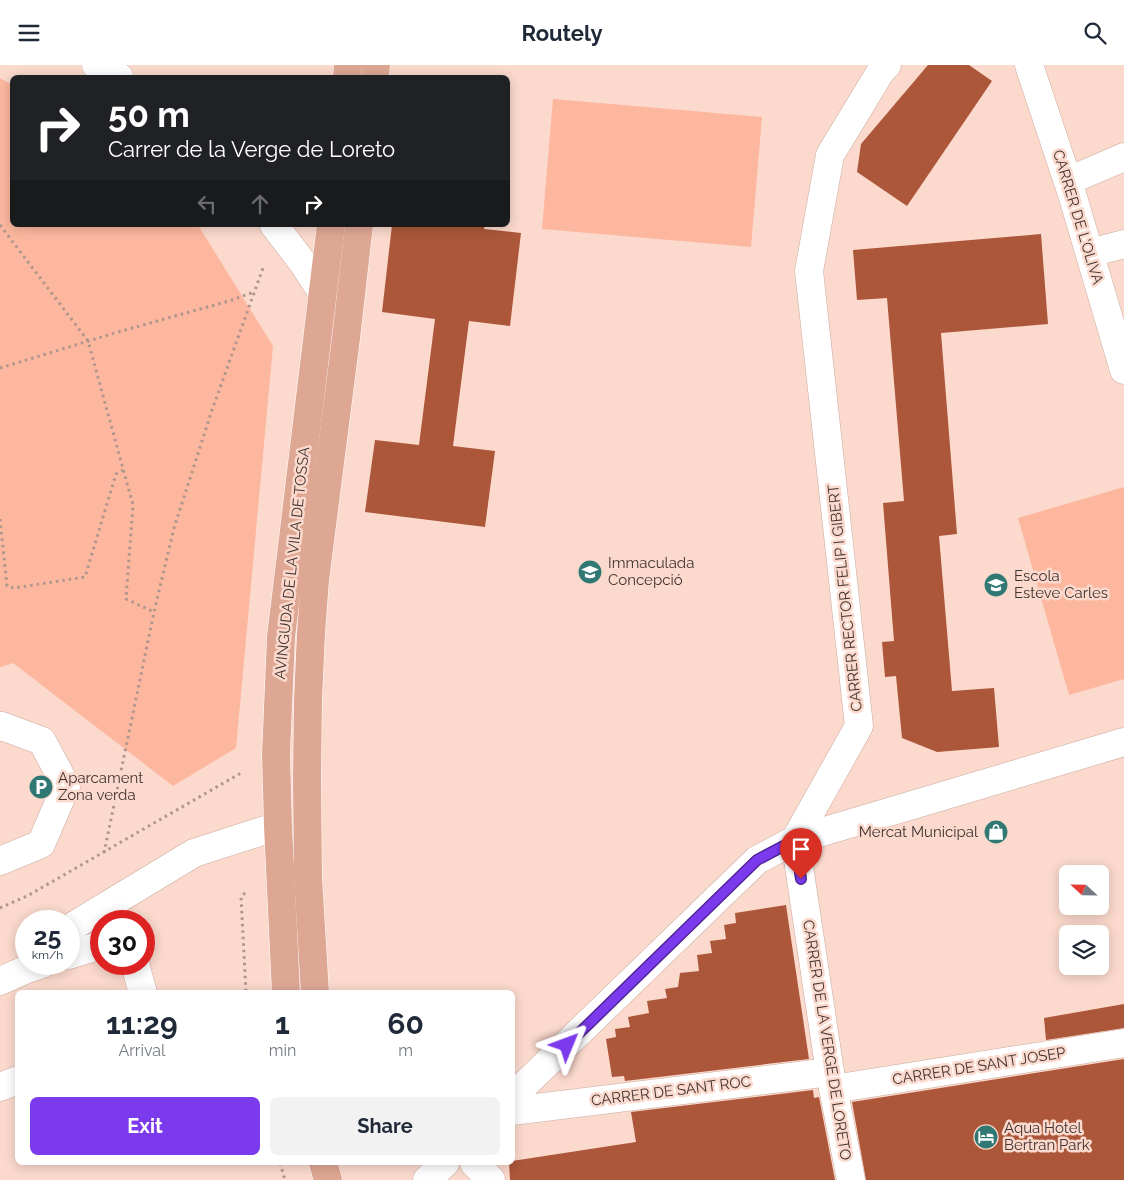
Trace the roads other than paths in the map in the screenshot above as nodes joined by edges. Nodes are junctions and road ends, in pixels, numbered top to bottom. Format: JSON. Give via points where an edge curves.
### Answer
{"nodes":[{"id":1,"x":887,"y":65,"type":"edge"},
{"id":2,"x":1029,"y":65,"type":"edge"},
{"id":3,"x":1124,"y":157,"type":"edge"},
{"id":4,"x":1068,"y":181,"type":"junction"},
{"id":5,"x":276,"y":227,"type":"edge"},
{"id":6,"x":331,"y":227,"type":"edge"},
{"id":7,"x":359,"y":227,"type":"edge"},
{"id":8,"x":1124,"y":244,"type":"edge"},
{"id":9,"x":1090,"y":253,"type":"junction"},
{"id":10,"x":323,"y":294,"type":"junction"},
{"id":11,"x":1124,"y":370,"type":"edge"},
{"id":12,"x":0,"y":727,"type":"edge"},
{"id":13,"x":1124,"y":742,"type":"edge"},
{"id":14,"x":278,"y":826,"type":"junction"},
{"id":15,"x":795,"y":840,"type":"junction"},
{"id":16,"x":0,"y":861,"type":"edge"},
{"id":17,"x":80,"y":922,"type":"edge"},
{"id":18,"x":15,"y":974,"type":"edge"},
{"id":19,"x":138,"y":975,"type":"edge"},
{"id":20,"x":0,"y":981,"type":"edge"},
{"id":21,"x":142,"y":990,"type":"edge"},
{"id":22,"x":286,"y":990,"type":"edge"},
{"id":23,"x":315,"y":990,"type":"edge"},
{"id":24,"x":1124,"y":1043,"type":"edge"},
{"id":25,"x":15,"y":1081,"type":"edge"},
{"id":26,"x":832,"y":1081,"type":"junction"},
{"id":27,"x":0,"y":1087,"type":"edge"},
{"id":28,"x":515,"y":1094,"type":"edge"},
{"id":29,"x":515,"y":1111,"type":"edge"},
{"id":30,"x":324,"y":1165,"type":"edge"},
{"id":31,"x":343,"y":1165,"type":"edge"},
{"id":32,"x":443,"y":1165,"type":"edge"},
{"id":33,"x":476,"y":1165,"type":"edge"},
{"id":34,"x":328,"y":1180,"type":"edge"},
{"id":35,"x":346,"y":1180,"type":"edge"},
{"id":36,"x":427,"y":1180,"type":"edge"},
{"id":37,"x":492,"y":1180,"type":"edge"},
{"id":38,"x":851,"y":1180,"type":"edge"}],
"edges":[{"from":1,"to":15,"type":"street","name":"CARRER RECTOR FELIP I GIBERT","via":[[830,155],[809,271],[859,726]]},
{"from":2,"to":4,"type":"street","name":"CARRER DE L'OLIVA"},
{"from":3,"to":4,"type":"street"},
{"from":4,"to":9,"type":"street","name":"CARRER DE L'OLIVA"},
{"from":5,"to":10,"type":"street"},
{"from":6,"to":10,"type":"main road","name":"AVINGUDA DE LA VILA DE TOSSA"},
{"from":7,"to":23,"type":"main road","name":"AVINGUDA DE LA VILA DE TOSSA","via":[[311,633],[307,817]]},
{"from":8,"to":9,"type":"street"},
{"from":9,"to":11,"type":"street","name":"CARRER DE L'OLIVA"},
{"from":10,"to":14,"type":"main road","name":"AVINGUDA DE LA VILA DE TOSSA","via":[[281,637],[276,754]]},
{"from":12,"to":16,"type":"street","via":[[42,741],[66,786],[41,844]]},
{"from":13,"to":15,"type":"street"},
{"from":14,"to":17,"type":"street","via":[[194,853]]},
{"from":14,"to":22,"type":"main road","name":"AVINGUDA DE LA VILA DE TOSSA"},
{"from":15,"to":26,"type":"street","name":"CARRER DE LA VERGE DE LORETO"},
{"from":15,"to":28,"type":"street","via":[[757,860]]},
{"from":18,"to":20,"type":"street"},
{"from":19,"to":21,"type":"street"},
{"from":24,"to":26,"type":"street","name":"CARRER DE SANT JOSEP"},
{"from":25,"to":27,"type":"street"},
{"from":26,"to":29,"type":"street","name":"CARRER DE SANT ROC"},
{"from":26,"to":38,"type":"street","name":"CARRER DE LA VERGE DE LORETO"},
{"from":30,"to":34,"type":"main road"},
{"from":31,"to":35,"type":"main road"},
{"from":32,"to":36,"type":"street"},
{"from":33,"to":37,"type":"street"}]}
